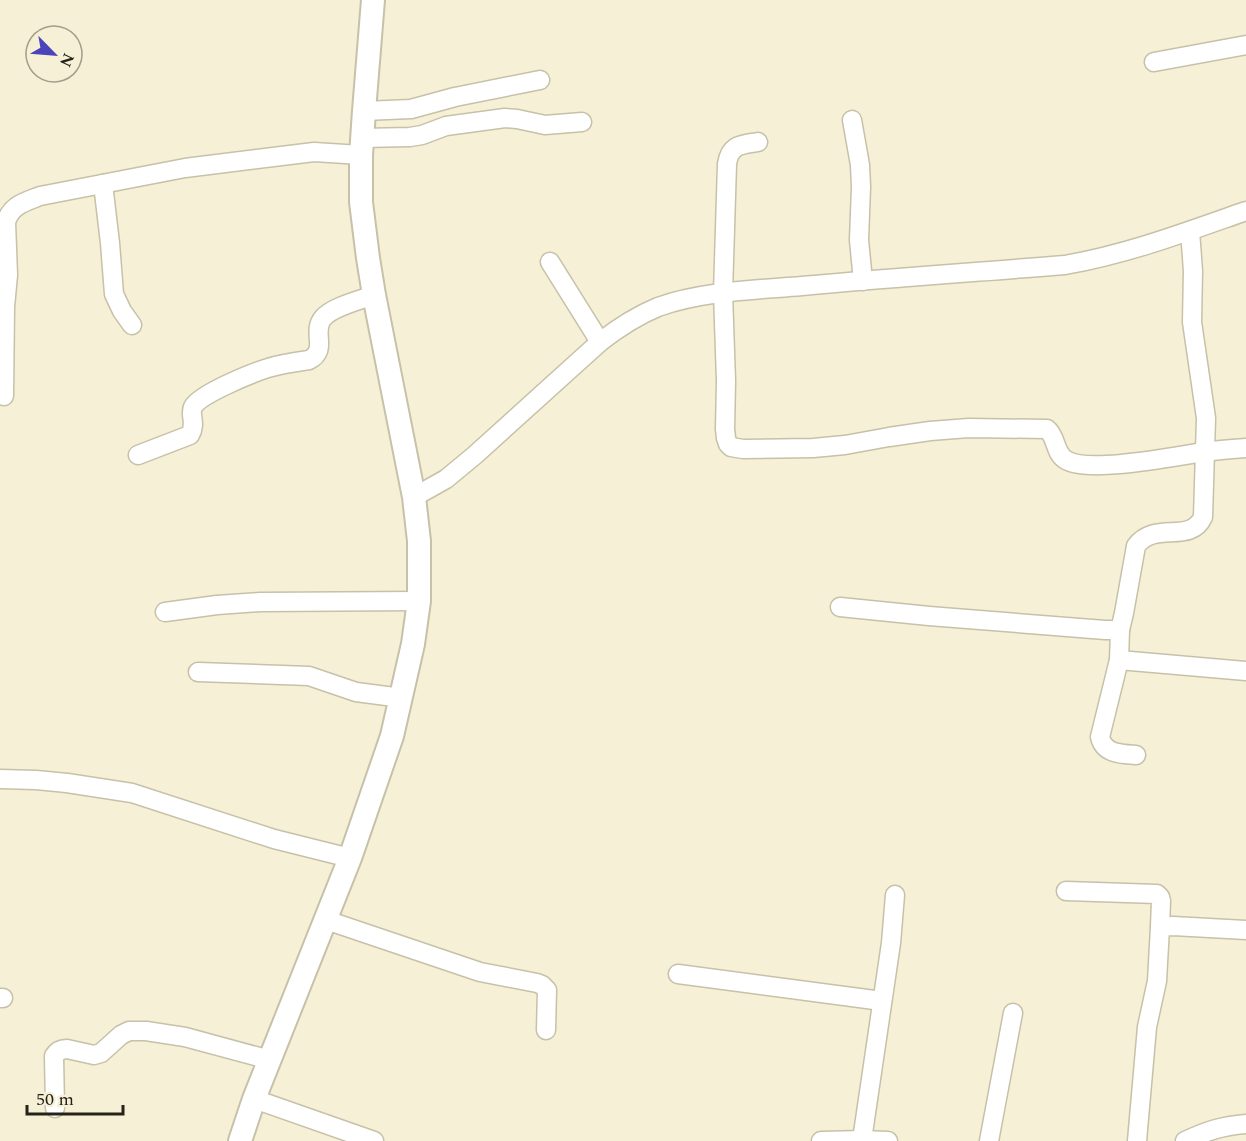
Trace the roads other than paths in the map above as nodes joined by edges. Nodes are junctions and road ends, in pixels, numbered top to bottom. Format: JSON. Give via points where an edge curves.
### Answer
{"nodes":[{"id":1,"x":373,"y":0,"type":"edge"},
{"id":2,"x":1246,"y":45,"type":"edge"},
{"id":3,"x":1154,"y":62,"type":"dead end"},
{"id":4,"x":540,"y":80,"type":"dead end"},
{"id":5,"x":364,"y":111,"type":"junction"},
{"id":6,"x":852,"y":120,"type":"dead end"},
{"id":7,"x":582,"y":122,"type":"dead end"},
{"id":8,"x":758,"y":142,"type":"dead end"},
{"id":9,"x":362,"y":147,"type":"junction"},
{"id":10,"x":103,"y":184,"type":"junction"},
{"id":11,"x":1246,"y":211,"type":"edge"},
{"id":12,"x":1190,"y":231,"type":"junction"},
{"id":13,"x":550,"y":262,"type":"dead end"},
{"id":14,"x":863,"y":281,"type":"junction"},
{"id":15,"x":723,"y":293,"type":"junction"},
{"id":16,"x":374,"y":295,"type":"junction"},
{"id":17,"x":3,"y":307,"type":"edge"},
{"id":18,"x":132,"y":325,"type":"dead end"},
{"id":19,"x":600,"y":342,"type":"junction"},
{"id":20,"x":4,"y":396,"type":"dead end"},
{"id":21,"x":1246,"y":448,"type":"edge"},
{"id":22,"x":1206,"y":452,"type":"junction"},
{"id":23,"x":138,"y":455,"type":"dead end"},
{"id":24,"x":414,"y":497,"type":"junction"},
{"id":25,"x":419,"y":601,"type":"junction"},
{"id":26,"x":840,"y":607,"type":"dead end"},
{"id":27,"x":165,"y":612,"type":"dead end"},
{"id":28,"x":1120,"y":630,"type":"junction"},
{"id":29,"x":1119,"y":660,"type":"junction"},
{"id":30,"x":1246,"y":671,"type":"edge"},
{"id":31,"x":198,"y":672,"type":"dead end"},
{"id":32,"x":402,"y":698,"type":"junction"},
{"id":33,"x":1136,"y":755,"type":"dead end"},
{"id":34,"x":0,"y":779,"type":"edge"},
{"id":35,"x":350,"y":858,"type":"junction"},
{"id":36,"x":1066,"y":891,"type":"dead end"},
{"id":37,"x":896,"y":895,"type":"dead end"},
{"id":38,"x":326,"y":920,"type":"junction"},
{"id":39,"x":1160,"y":927,"type":"junction"},
{"id":40,"x":1246,"y":930,"type":"edge"},
{"id":41,"x":678,"y":974,"type":"dead end"},
{"id":42,"x":882,"y":1001,"type":"junction"},
{"id":43,"x":1013,"y":1013,"type":"dead end"},
{"id":44,"x":546,"y":1030,"type":"dead end"},
{"id":45,"x":270,"y":1060,"type":"junction"},
{"id":46,"x":254,"y":1099,"type":"junction"},
{"id":47,"x":55,"y":1108,"type":"dead end"},
{"id":48,"x":1246,"y":1124,"type":"edge"},
{"id":49,"x":862,"y":1140,"type":"edge"},
{"id":50,"x":240,"y":1141,"type":"edge"},
{"id":51,"x":374,"y":1141,"type":"edge"},
{"id":52,"x":821,"y":1141,"type":"edge"},
{"id":53,"x":888,"y":1141,"type":"edge"},
{"id":54,"x":989,"y":1141,"type":"edge"},
{"id":55,"x":1137,"y":1141,"type":"edge"},
{"id":56,"x":1185,"y":1141,"type":"edge"}],
"edges":[{"from":1,"to":5,"type":"main road"},
{"from":2,"to":3,"type":"street"},
{"from":4,"to":5,"type":"street","via":[[411,109]]},
{"from":5,"to":9,"type":"main road"},
{"from":6,"to":14,"type":"street","via":[[860,165]]},
{"from":7,"to":9,"type":"street","via":[[545,125],[505,118],[446,126]]},
{"from":8,"to":15,"type":"street","via":[[738,146],[729,155]]},
{"from":9,"to":10,"type":"street","via":[[185,168]]},
{"from":9,"to":16,"type":"main road","via":[[361,202]]},
{"from":10,"to":17,"type":"street","via":[[40,196],[8,214],[8,275]]},
{"from":10,"to":18,"type":"street","via":[[114,294]]},
{"from":11,"to":12,"type":"street"},
{"from":12,"to":14,"type":"street","via":[[1124,253],[1065,265]]},
{"from":12,"to":22,"type":"street","via":[[1192,322],[1206,418]]},
{"from":13,"to":19,"type":"street"},
{"from":14,"to":15,"type":"street"},
{"from":15,"to":19,"type":"street","via":[[659,307]]},
{"from":15,"to":22,"type":"street","via":[[725,429],[728,444],[736,448],[845,446],[930,431],[1031,428],[1050,431],[1064,459],[1080,464],[1135,463]]},
{"from":16,"to":23,"type":"street","via":[[323,318],[315,357],[268,368],[210,394],[193,407],[194,427],[190,435]]},
{"from":16,"to":24,"type":"main road"},
{"from":17,"to":20,"type":"street"},
{"from":19,"to":24,"type":"street","via":[[446,479]]},
{"from":21,"to":22,"type":"street"},
{"from":22,"to":28,"type":"street","via":[[1203,518],[1191,530],[1146,536],[1136,546]]},
{"from":24,"to":25,"type":"main road"},
{"from":25,"to":27,"type":"street","via":[[260,602]]},
{"from":25,"to":32,"type":"main road"},
{"from":26,"to":28,"type":"street"},
{"from":28,"to":29,"type":"street"},
{"from":29,"to":30,"type":"street"},
{"from":29,"to":33,"type":"street","via":[[1100,737],[1105,748]]},
{"from":31,"to":32,"type":"street","via":[[309,676],[356,692]]},
{"from":32,"to":35,"type":"main road"},
{"from":34,"to":35,"type":"street","via":[[67,783],[132,793]]},
{"from":35,"to":38,"type":"main road"},
{"from":36,"to":39,"type":"street","via":[[1156,894],[1161,901]]},
{"from":37,"to":42,"type":"street"},
{"from":38,"to":44,"type":"street","via":[[480,972],[542,985],[547,990]]},
{"from":38,"to":45,"type":"main road"},
{"from":39,"to":40,"type":"street"},
{"from":39,"to":55,"type":"street","via":[[1158,981],[1147,1027]]},
{"from":41,"to":42,"type":"street"},
{"from":42,"to":49,"type":"street"},
{"from":43,"to":54,"type":"street"},
{"from":45,"to":46,"type":"main road"},
{"from":45,"to":47,"type":"street","via":[[185,1037],[129,1031],[101,1053],[67,1049],[56,1053]]},
{"from":46,"to":50,"type":"main road"},
{"from":46,"to":51,"type":"street"},
{"from":48,"to":56,"type":"street","via":[[1217,1128]]},
{"from":49,"to":52,"type":"street"},
{"from":49,"to":53,"type":"street"}]}
